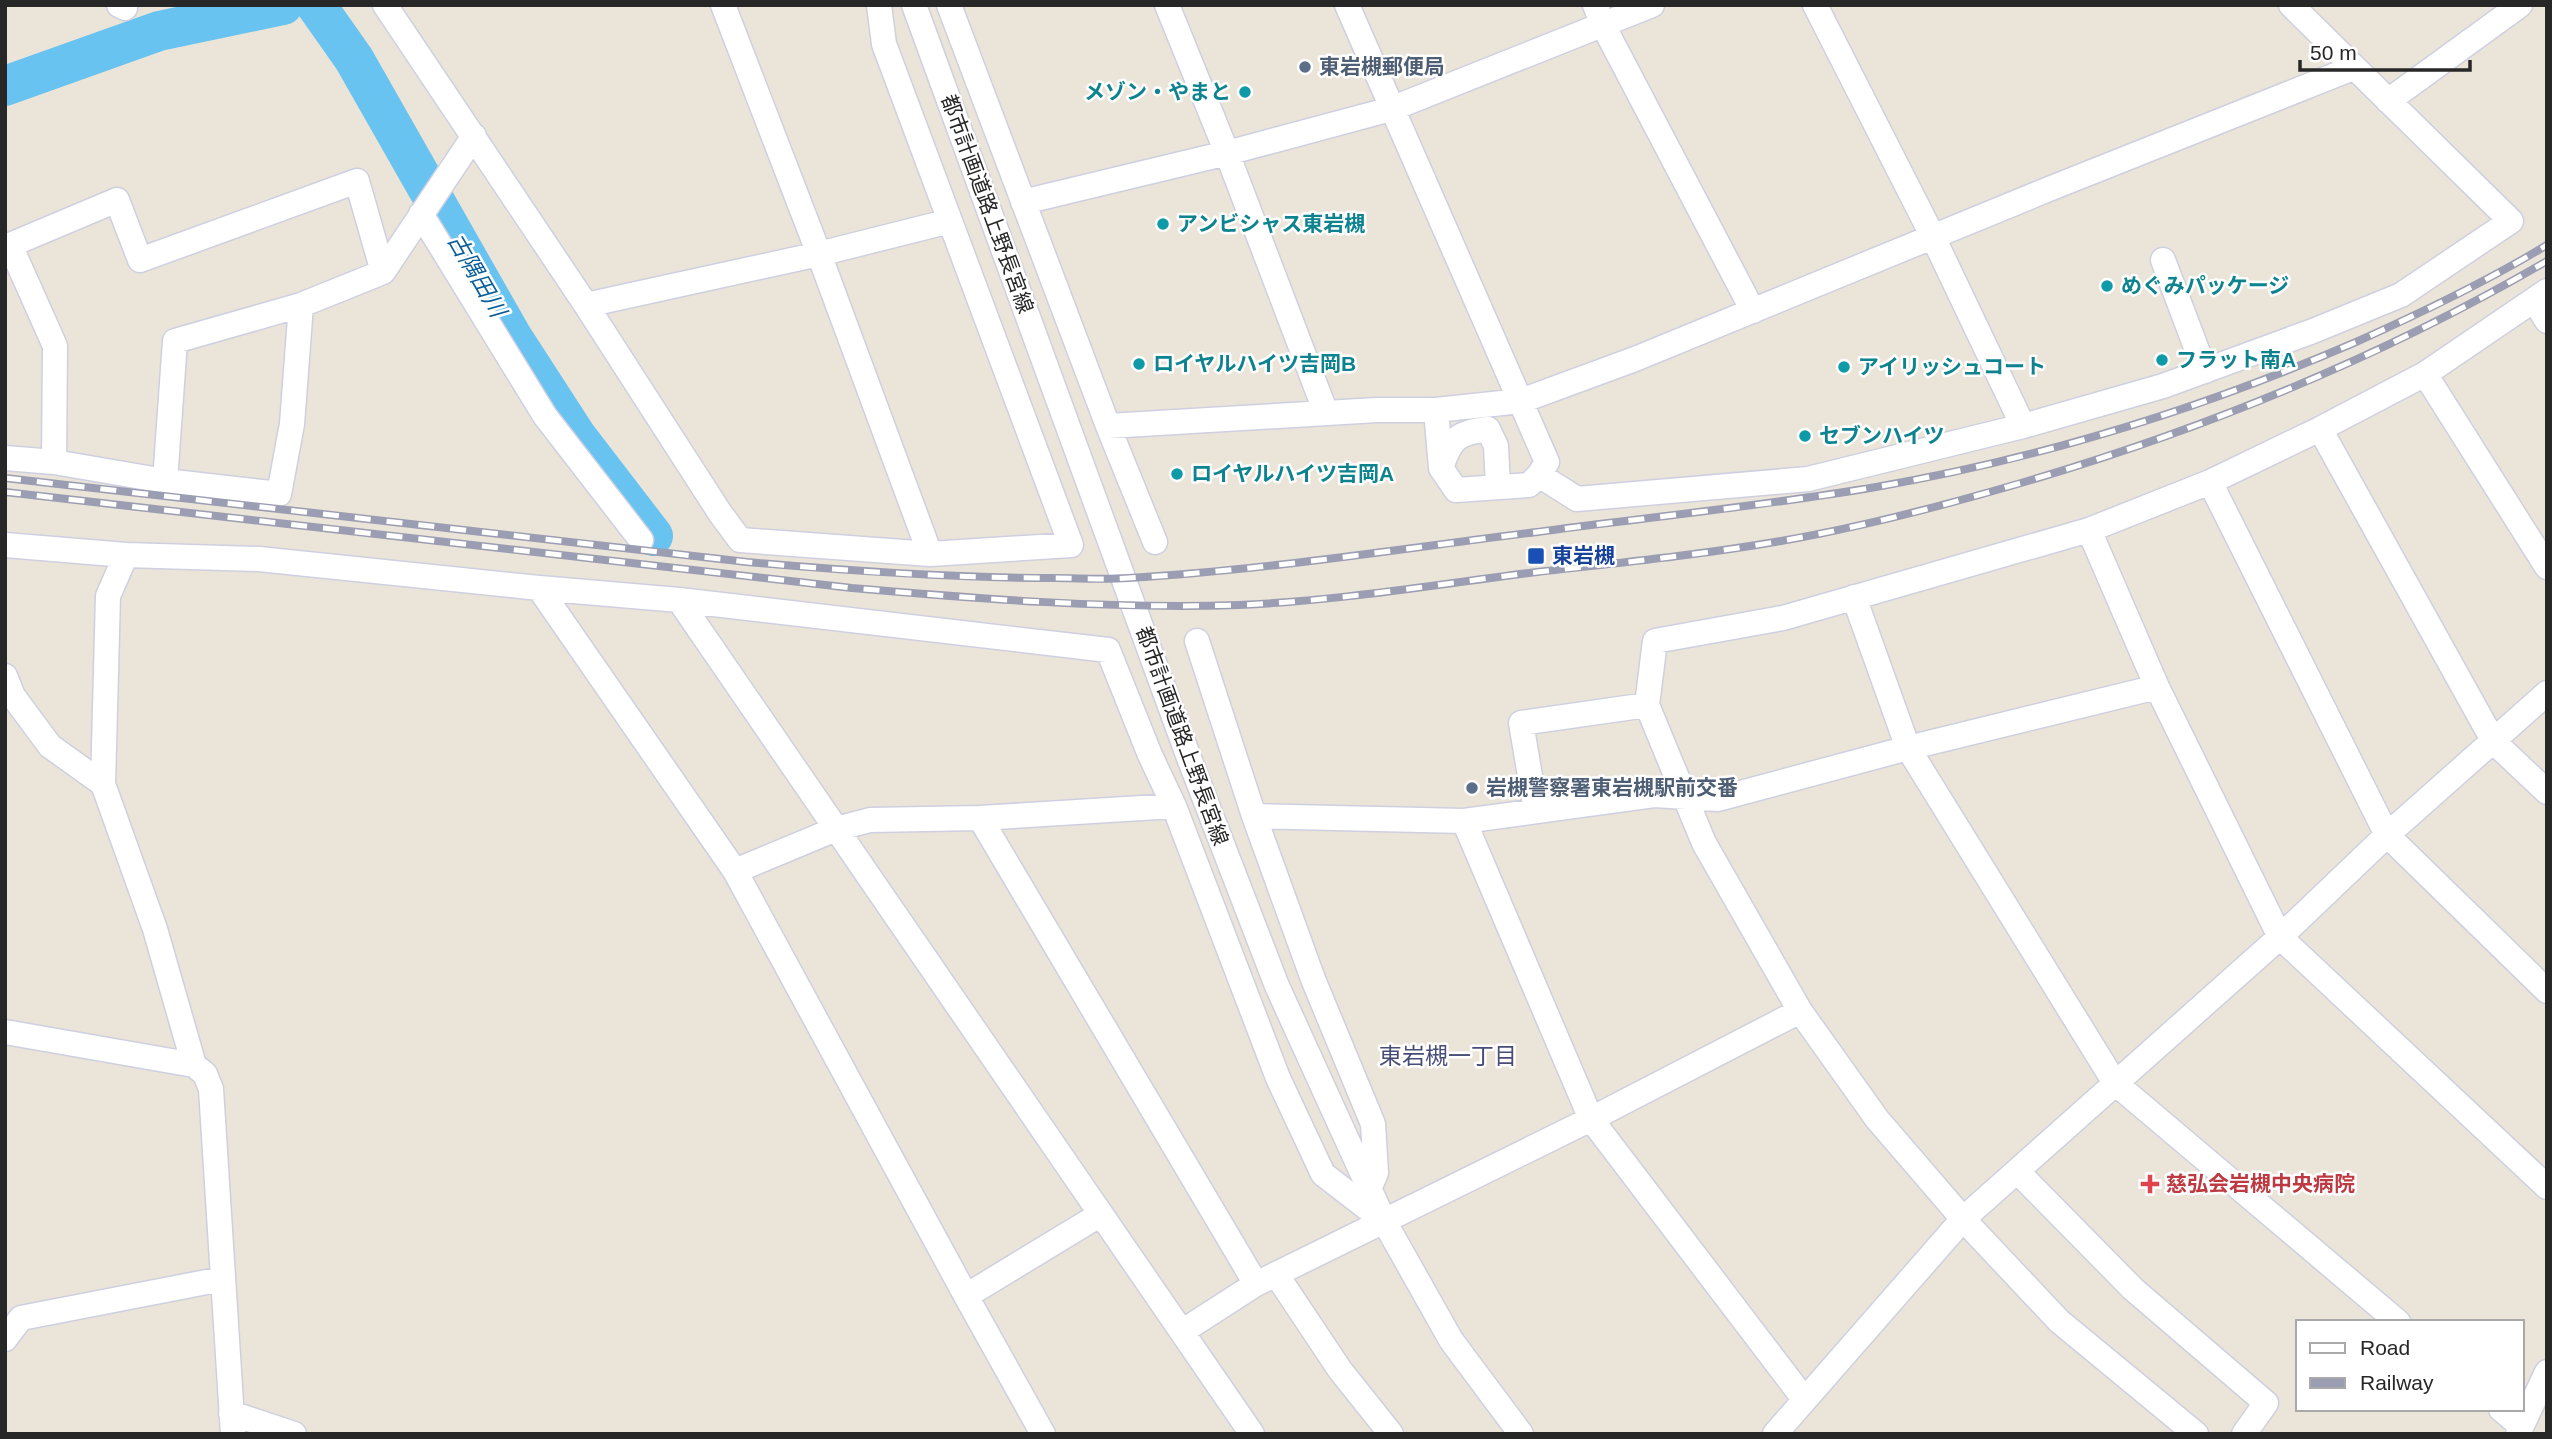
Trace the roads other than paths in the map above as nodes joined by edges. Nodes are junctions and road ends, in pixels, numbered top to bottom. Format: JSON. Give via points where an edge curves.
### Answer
{"nodes":[{"id":1,"x":385,"y":5,"type":"edge"},
{"id":2,"x":723,"y":5,"type":"edge"},
{"id":3,"x":879,"y":5,"type":"edge"},
{"id":4,"x":914,"y":5,"type":"edge"},
{"id":5,"x":949,"y":5,"type":"edge"},
{"id":6,"x":1167,"y":5,"type":"edge"},
{"id":7,"x":1347,"y":5,"type":"edge"},
{"id":8,"x":1652,"y":5,"type":"edge"},
{"id":9,"x":1815,"y":5,"type":"edge"},
{"id":10,"x":2291,"y":5,"type":"edge"},
{"id":11,"x":2520,"y":5,"type":"edge"},
{"id":12,"x":1599,"y":15,"type":"edge"},
{"id":13,"x":2353,"y":68,"type":"junction"},
{"id":14,"x":2388,"y":101,"type":"junction"},
{"id":15,"x":1391,"y":109,"type":"junction"},
{"id":16,"x":474,"y":136,"type":"junction"},
{"id":17,"x":1227,"y":153,"type":"junction"},
{"id":18,"x":1023,"y":202,"type":"junction"},
{"id":19,"x":429,"y":203,"type":"junction"},
{"id":20,"x":950,"y":221,"type":"junction"},
{"id":21,"x":1933,"y":237,"type":"junction"},
{"id":22,"x":8,"y":246,"type":"edge"},
{"id":23,"x":819,"y":254,"type":"junction"},
{"id":24,"x":2163,"y":260,"type":"dead end"},
{"id":25,"x":383,"y":272,"type":"junction"},
{"id":26,"x":2540,"y":295,"type":"edge"},
{"id":27,"x":586,"y":305,"type":"junction"},
{"id":28,"x":301,"y":306,"type":"junction"},
{"id":29,"x":1753,"y":310,"type":"junction"},
{"id":30,"x":2547,"y":321,"type":"edge"},
{"id":31,"x":2205,"y":371,"type":"junction"},
{"id":32,"x":2425,"y":374,"type":"junction"},
{"id":33,"x":1521,"y":401,"type":"junction"},
{"id":34,"x":1436,"y":410,"type":"junction"},
{"id":35,"x":1326,"y":413,"type":"junction"},
{"id":36,"x":1108,"y":426,"type":"junction"},
{"id":37,"x":2023,"y":426,"type":"junction"},
{"id":38,"x":2320,"y":429,"type":"junction"},
{"id":39,"x":5,"y":458,"type":"edge"},
{"id":40,"x":54,"y":462,"type":"junction"},
{"id":41,"x":1441,"y":468,"type":"junction"},
{"id":42,"x":1539,"y":475,"type":"junction"},
{"id":43,"x":165,"y":481,"type":"junction"},
{"id":44,"x":2210,"y":482,"type":"junction"},
{"id":45,"x":1498,"y":488,"type":"junction"},
{"id":46,"x":2089,"y":530,"type":"junction"},
{"id":47,"x":641,"y":540,"type":"dead end"},
{"id":48,"x":1155,"y":542,"type":"dead end"},
{"id":49,"x":5,"y":545,"type":"edge"},
{"id":50,"x":930,"y":554,"type":"junction"},
{"id":51,"x":126,"y":555,"type":"junction"},
{"id":52,"x":2547,"y":567,"type":"edge"},
{"id":53,"x":539,"y":589,"type":"junction"},
{"id":54,"x":1854,"y":597,"type":"junction"},
{"id":55,"x":679,"y":600,"type":"junction"},
{"id":56,"x":1197,"y":641,"type":"dead end"},
{"id":57,"x":5,"y":676,"type":"edge"},
{"id":58,"x":2157,"y":687,"type":"junction"},
{"id":59,"x":2547,"y":693,"type":"edge"},
{"id":60,"x":1647,"y":705,"type":"junction"},
{"id":61,"x":2494,"y":742,"type":"junction"},
{"id":62,"x":1908,"y":748,"type":"junction"},
{"id":63,"x":103,"y":784,"type":"junction"},
{"id":64,"x":2547,"y":792,"type":"edge"},
{"id":65,"x":1685,"y":798,"type":"junction"},
{"id":66,"x":1174,"y":806,"type":"junction"},
{"id":67,"x":1536,"y":811,"type":"junction"},
{"id":68,"x":1254,"y":816,"type":"junction"},
{"id":69,"x":980,"y":818,"type":"junction"},
{"id":70,"x":1464,"y":821,"type":"junction"},
{"id":71,"x":836,"y":829,"type":"junction"},
{"id":72,"x":2387,"y":835,"type":"junction"},
{"id":73,"x":736,"y":871,"type":"junction"},
{"id":74,"x":2280,"y":937,"type":"junction"},
{"id":75,"x":2547,"y":991,"type":"edge"},
{"id":76,"x":1800,"y":1011,"type":"junction"},
{"id":77,"x":5,"y":1032,"type":"edge"},
{"id":78,"x":194,"y":1065,"type":"junction"},
{"id":79,"x":2115,"y":1083,"type":"junction"},
{"id":80,"x":1591,"y":1119,"type":"junction"},
{"id":81,"x":2017,"y":1171,"type":"junction"},
{"id":82,"x":2547,"y":1186,"type":"edge"},
{"id":83,"x":1369,"y":1189,"type":"junction"},
{"id":84,"x":1101,"y":1214,"type":"junction"},
{"id":85,"x":1964,"y":1219,"type":"junction"},
{"id":86,"x":1384,"y":1221,"type":"junction"},
{"id":87,"x":222,"y":1279,"type":"junction"},
{"id":88,"x":1266,"y":1279,"type":"junction"},
{"id":89,"x":965,"y":1296,"type":"junction"},
{"id":90,"x":2396,"y":1320,"type":"edge"},
{"id":91,"x":1183,"y":1331,"type":"junction"},
{"id":92,"x":5,"y":1339,"type":"edge"},
{"id":93,"x":2547,"y":1372,"type":"edge"},
{"id":94,"x":1804,"y":1399,"type":"junction"},
{"id":95,"x":2503,"y":1411,"type":"edge"},
{"id":96,"x":232,"y":1424,"type":"edge"},
{"id":97,"x":2519,"y":1430,"type":"edge"},
{"id":98,"x":294,"y":1434,"type":"edge"},
{"id":99,"x":1043,"y":1434,"type":"edge"},
{"id":100,"x":1252,"y":1434,"type":"edge"},
{"id":101,"x":1391,"y":1434,"type":"edge"},
{"id":102,"x":1521,"y":1434,"type":"edge"},
{"id":103,"x":1775,"y":1434,"type":"edge"},
{"id":104,"x":2196,"y":1434,"type":"edge"},
{"id":105,"x":2244,"y":1434,"type":"edge"}],
"edges":[{"from":1,"to":16,"type":"street"},
{"from":2,"to":23,"type":"street"},
{"from":3,"to":20,"type":"street","via":[[884,44]]},
{"from":4,"to":83,"type":"street","name":"都市計画道路上野長宮線","via":[[1194,770],[1278,986]]},
{"from":5,"to":18,"type":"street"},
{"from":6,"to":17,"type":"street"},
{"from":7,"to":15,"type":"street"},
{"from":8,"to":12,"type":"street"},
{"from":9,"to":21,"type":"street"},
{"from":10,"to":13,"type":"street"},
{"from":11,"to":14,"type":"street"},
{"from":12,"to":15,"type":"street"},
{"from":12,"to":29,"type":"street"},
{"from":13,"to":14,"type":"street"},
{"from":13,"to":21,"type":"street"},
{"from":14,"to":31,"type":"street","via":[[2511,221],[2400,295]]},
{"from":15,"to":17,"type":"street"},
{"from":15,"to":33,"type":"street"},
{"from":16,"to":19,"type":"street"},
{"from":16,"to":27,"type":"street"},
{"from":17,"to":18,"type":"street"},
{"from":17,"to":35,"type":"street"},
{"from":18,"to":36,"type":"street"},
{"from":19,"to":25,"type":"street"},
{"from":19,"to":47,"type":"street","via":[[545,416]]},
{"from":20,"to":23,"type":"street"},
{"from":20,"to":50,"type":"street","via":[[1071,545]]},
{"from":21,"to":29,"type":"street"},
{"from":21,"to":37,"type":"street"},
{"from":22,"to":25,"type":"street","via":[[117,200],[139,260],[357,181]]},
{"from":22,"to":40,"type":"street","via":[[55,346]]},
{"from":23,"to":27,"type":"street"},
{"from":23,"to":50,"type":"street"},
{"from":24,"to":31,"type":"street"},
{"from":25,"to":28,"type":"street"},
{"from":26,"to":30,"type":"street"},
{"from":26,"to":32,"type":"street"},
{"from":27,"to":50,"type":"street","via":[[740,540]]},
{"from":28,"to":43,"type":"street","via":[[175,341]]},
{"from":28,"to":43,"type":"street","via":[[292,424],[279,495]]},
{"from":29,"to":33,"type":"street"},
{"from":31,"to":37,"type":"street"},
{"from":32,"to":38,"type":"street"},
{"from":32,"to":52,"type":"street"},
{"from":33,"to":34,"type":"street"},
{"from":33,"to":42,"type":"street","via":[[1547,463]]},
{"from":34,"to":35,"type":"street"},
{"from":34,"to":41,"type":"street"},
{"from":35,"to":36,"type":"street"},
{"from":36,"to":48,"type":"street"},
{"from":37,"to":42,"type":"street","via":[[1808,479],[1577,499]]},
{"from":38,"to":44,"type":"street"},
{"from":38,"to":61,"type":"street"},
{"from":39,"to":40,"type":"street"},
{"from":40,"to":43,"type":"street"},
{"from":41,"to":45,"type":"street","via":[[1456,490]]},
{"from":41,"to":45,"type":"street","via":[[1448,447],[1465,432],[1488,429],[1496,446]]},
{"from":42,"to":45,"type":"street","via":[[1529,485]]},
{"from":44,"to":46,"type":"street"},
{"from":44,"to":72,"type":"street"},
{"from":46,"to":54,"type":"street"},
{"from":46,"to":58,"type":"street"},
{"from":49,"to":51,"type":"street"},
{"from":51,"to":53,"type":"street","via":[[260,559]]},
{"from":51,"to":63,"type":"street","via":[[108,596]]},
{"from":53,"to":55,"type":"street"},
{"from":53,"to":73,"type":"street"},
{"from":54,"to":60,"type":"street","via":[[1783,618],[1655,641]]},
{"from":54,"to":62,"type":"street"},
{"from":55,"to":66,"type":"street","via":[[1108,650]]},
{"from":55,"to":71,"type":"street"},
{"from":56,"to":68,"type":"street"},
{"from":57,"to":63,"type":"street","via":[[13,696],[50,746]]},
{"from":58,"to":62,"type":"street"},
{"from":58,"to":74,"type":"street"},
{"from":59,"to":61,"type":"street"},
{"from":60,"to":65,"type":"street"},
{"from":60,"to":67,"type":"street","via":[[1521,723]]},
{"from":61,"to":64,"type":"street"},
{"from":61,"to":72,"type":"street"},
{"from":62,"to":65,"type":"street","via":[[1718,799]]},
{"from":62,"to":79,"type":"street"},
{"from":63,"to":78,"type":"street","via":[[155,929]]},
{"from":65,"to":67,"type":"street","via":[[1654,795]]},
{"from":65,"to":76,"type":"street","via":[[1704,843]]},
{"from":66,"to":69,"type":"street"},
{"from":66,"to":86,"type":"street","via":[[1278,1077],[1323,1174]]},
{"from":67,"to":70,"type":"street"},
{"from":68,"to":70,"type":"street"},
{"from":68,"to":83,"type":"street","via":[[1312,979],[1373,1124],[1376,1173]]},
{"from":69,"to":71,"type":"street","via":[[870,820]]},
{"from":69,"to":88,"type":"street"},
{"from":70,"to":80,"type":"street"},
{"from":71,"to":73,"type":"street"},
{"from":71,"to":84,"type":"street"},
{"from":72,"to":74,"type":"street"},
{"from":72,"to":75,"type":"street"},
{"from":73,"to":89,"type":"street"},
{"from":74,"to":79,"type":"street"},
{"from":74,"to":82,"type":"street"},
{"from":76,"to":80,"type":"street"},
{"from":76,"to":85,"type":"street","via":[[1877,1119]]},
{"from":77,"to":78,"type":"street"},
{"from":78,"to":87,"type":"street","via":[[205,1074],[211,1089]]},
{"from":79,"to":81,"type":"street"},
{"from":79,"to":90,"type":"street"},
{"from":80,"to":86,"type":"street"},
{"from":80,"to":94,"type":"street"},
{"from":81,"to":85,"type":"street"},
{"from":81,"to":105,"type":"street","via":[[2133,1289],[2266,1403]]},
{"from":83,"to":86,"type":"street","name":"都市計画道路上野長宮線"},
{"from":84,"to":89,"type":"street"},
{"from":84,"to":91,"type":"street"},
{"from":85,"to":94,"type":"street"},
{"from":85,"to":104,"type":"street","via":[[2059,1321]]},
{"from":86,"to":88,"type":"street"},
{"from":86,"to":102,"type":"street","name":"都市計画道路上野長宮線","via":[[1451,1340]]},
{"from":87,"to":92,"type":"street","via":[[21,1318]]},
{"from":87,"to":96,"type":"street"},
{"from":88,"to":91,"type":"street"},
{"from":88,"to":101,"type":"street"},
{"from":89,"to":99,"type":"street"},
{"from":91,"to":100,"type":"street"},
{"from":93,"to":97,"type":"street"},
{"from":94,"to":103,"type":"street"},
{"from":95,"to":97,"type":"street"},
{"from":96,"to":98,"type":"street"}]}
